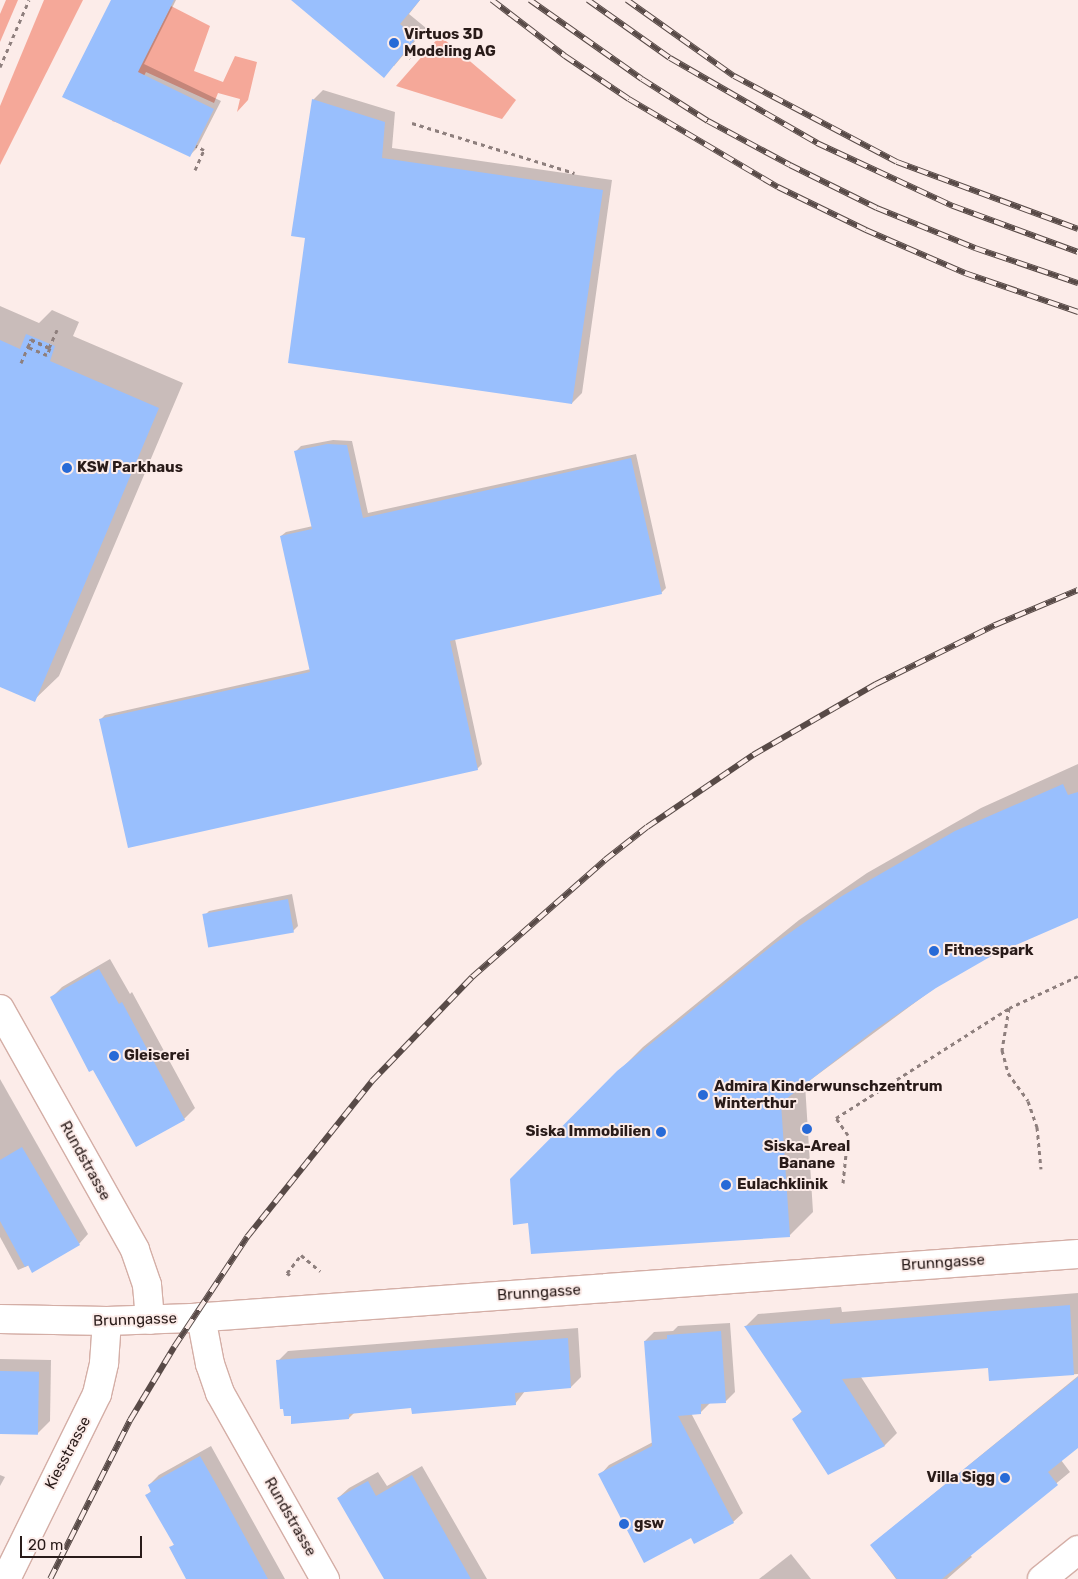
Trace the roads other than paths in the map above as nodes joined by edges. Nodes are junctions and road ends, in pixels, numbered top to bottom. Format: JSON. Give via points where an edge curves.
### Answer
{"nodes":[{"id":1,"x":0,"y":1009,"type":"edge"},
{"id":2,"x":1078,"y":1254,"type":"edge"},
{"id":3,"x":201,"y":1317,"type":"junction"},
{"id":4,"x":0,"y":1319,"type":"edge"},
{"id":5,"x":150,"y":1320,"type":"junction"},
{"id":6,"x":107,"y":1321,"type":"junction"},
{"id":7,"x":1078,"y":1550,"type":"edge"},
{"id":8,"x":6,"y":1579,"type":"edge"},
{"id":9,"x":325,"y":1579,"type":"edge"},
{"id":10,"x":1042,"y":1579,"type":"edge"}],
"edges":[{"from":1,"to":5,"type":"street","name":"Rundstrasse","via":[[135,1250],[147,1285]]},
{"from":2,"to":3,"type":"street","name":"Brunngasse"},
{"from":3,"to":5,"type":"street","name":"Brunngasse"},
{"from":3,"to":9,"type":"street","name":"Rundstrasse","via":[[220,1393]]},
{"from":4,"to":6,"type":"street","name":"Brunngasse"},
{"from":5,"to":6,"type":"street","name":"Brunngasse"},
{"from":6,"to":8,"type":"street","name":"Kiesstrasse","via":[[104,1363],[97,1394]]},
{"from":7,"to":10,"type":"street"}]}
